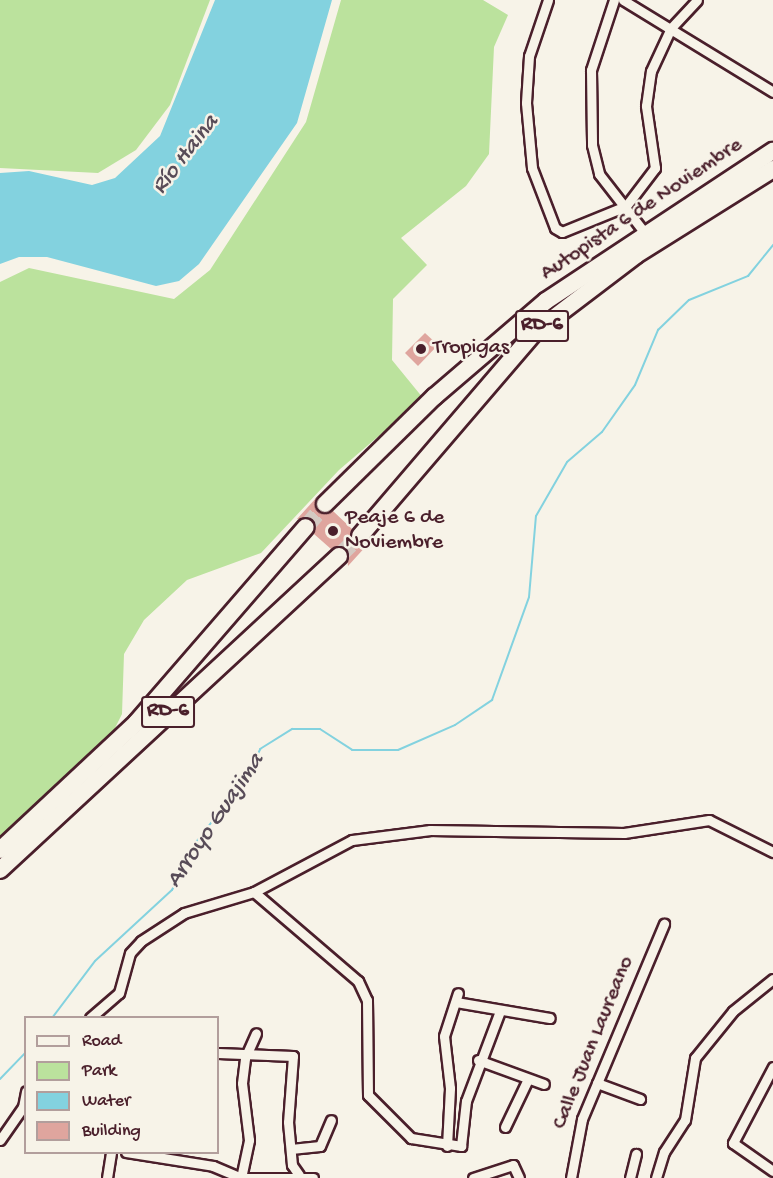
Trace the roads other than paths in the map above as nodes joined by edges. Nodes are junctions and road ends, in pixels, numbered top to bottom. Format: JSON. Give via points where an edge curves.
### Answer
{"nodes":[{"id":1,"x":548,"y":0,"type":"edge"},
{"id":2,"x":614,"y":0,"type":"edge"},
{"id":3,"x":623,"y":0,"type":"edge"},
{"id":4,"x":697,"y":0,"type":"edge"},
{"id":5,"x":671,"y":28,"type":"junction"},
{"id":6,"x":773,"y":92,"type":"edge"},
{"id":7,"x":773,"y":150,"type":"edge"},
{"id":8,"x":773,"y":169,"type":"edge"},
{"id":9,"x":627,"y":206,"type":"junction"},
{"id":10,"x":645,"y":233,"type":"junction"},
{"id":11,"x":447,"y":386,"type":"junction"},
{"id":12,"x":467,"y":408,"type":"junction"},
{"id":13,"x":325,"y":504,"type":"tunnel mouth"},
{"id":14,"x":306,"y":527,"type":"tunnel mouth"},
{"id":15,"x":360,"y":536,"type":"tunnel mouth"},
{"id":16,"x":339,"y":556,"type":"tunnel mouth"},
{"id":17,"x":0,"y":850,"type":"edge"},
{"id":18,"x":773,"y":852,"type":"edge"},
{"id":19,"x":0,"y":870,"type":"edge"},
{"id":20,"x":254,"y":891,"type":"junction"},
{"id":21,"x":664,"y":924,"type":"dead end"},
{"id":22,"x":773,"y":979,"type":"edge"},
{"id":23,"x":500,"y":1011,"type":"junction"},
{"id":24,"x":91,"y":1016,"type":"edge"},
{"id":25,"x":550,"y":1018,"type":"dead end"},
{"id":26,"x":256,"y":1033,"type":"dead end"},
{"id":27,"x":219,"y":1053,"type":"edge"},
{"id":28,"x":244,"y":1058,"type":"junction"},
{"id":29,"x":478,"y":1060,"type":"junction"},
{"id":30,"x":773,"y":1066,"type":"edge"},
{"id":31,"x":528,"y":1081,"type":"junction"},
{"id":32,"x":770,"y":1081,"type":"edge"},
{"id":33,"x":597,"y":1083,"type":"junction"},
{"id":34,"x":544,"y":1084,"type":"dead end"},
{"id":35,"x":639,"y":1099,"type":"dead end"},
{"id":36,"x":24,"y":1108,"type":"edge"},
{"id":37,"x":331,"y":1120,"type":"dead end"},
{"id":38,"x":505,"y":1127,"type":"dead end"},
{"id":39,"x":0,"y":1140,"type":"edge"},
{"id":40,"x":447,"y":1146,"type":"junction"},
{"id":41,"x":291,"y":1149,"type":"junction"},
{"id":42,"x":111,"y":1154,"type":"edge"},
{"id":43,"x":138,"y":1154,"type":"edge"},
{"id":44,"x":636,"y":1154,"type":"dead end"},
{"id":45,"x":773,"y":1172,"type":"edge"},
{"id":46,"x":299,"y":1175,"type":"junction"},
{"id":47,"x":278,"y":1176,"type":"edge"},
{"id":48,"x":107,"y":1178,"type":"edge"},
{"id":49,"x":241,"y":1178,"type":"edge"},
{"id":50,"x":313,"y":1178,"type":"edge"},
{"id":51,"x":473,"y":1178,"type":"edge"},
{"id":52,"x":519,"y":1178,"type":"edge"},
{"id":53,"x":571,"y":1178,"type":"edge"},
{"id":54,"x":630,"y":1178,"type":"edge"},
{"id":55,"x":656,"y":1178,"type":"edge"},
{"id":56,"x":770,"y":1178,"type":"edge"}],
"edges":[{"from":1,"to":9,"type":"street","via":[[529,56],[526,103],[532,168],[555,228],[562,232]]},
{"from":2,"to":9,"type":"street","via":[[594,51],[589,115],[599,174]]},
{"from":3,"to":5,"type":"street"},
{"from":4,"to":5,"type":"street"},
{"from":5,"to":6,"type":"street"},
{"from":5,"to":9,"type":"street","via":[[651,71],[646,106],[657,161]]},
{"from":7,"to":10,"type":"highway","name":"Autopista 6 de Noviembre","number":"RD-6"},
{"from":8,"to":12,"type":"highway","name":"Autopista 6 de Noviembre","number":"RD-6","via":[[589,288],[535,332]]},
{"from":9,"to":10,"type":"street"},
{"from":10,"to":11,"type":"highway","name":"Autopista 6 de Noviembre","number":"RD-6","via":[[546,301]]},
{"from":11,"to":12,"type":"highway"},
{"from":11,"to":13,"type":"highway","name":"Autopista 6 de Noviembre","number":"RD-6"},
{"from":12,"to":15,"type":"highway","name":"Autopista 6 de Noviembre","number":"RD-6"},
{"from":14,"to":17,"type":"highway","number":"RD-6","via":[[128,731]]},
{"from":16,"to":19,"type":"highway","number":"RD-6"},
{"from":18,"to":20,"type":"street","via":[[709,820],[624,833],[430,830],[352,840]]},
{"from":20,"to":24,"type":"street","via":[[184,913],[141,941],[130,953],[119,993]]},
{"from":20,"to":40,"type":"street","via":[[358,981],[367,1000],[368,1095],[411,1138]]},
{"from":21,"to":33,"type":"street","name":"Calle Juan Laureano"},
{"from":22,"to":55,"type":"street","via":[[733,1011],[695,1058],[685,1120],[664,1152]]},
{"from":23,"to":25,"type":"street"},
{"from":23,"to":29,"type":"street"},
{"from":23,"to":40,"type":"street","via":[[457,998],[444,1036],[450,1088]]},
{"from":26,"to":28,"type":"street"},
{"from":27,"to":28,"type":"street"},
{"from":28,"to":41,"type":"street","via":[[293,1056]]},
{"from":28,"to":49,"type":"street","via":[[249,1140]]},
{"from":29,"to":31,"type":"street"},
{"from":29,"to":40,"type":"street","via":[[466,1101],[463,1143]]},
{"from":30,"to":32,"type":"street"},
{"from":31,"to":34,"type":"street"},
{"from":31,"to":38,"type":"street"},
{"from":32,"to":45,"type":"street","via":[[733,1143]]},
{"from":33,"to":35,"type":"street"},
{"from":33,"to":53,"type":"street","name":"Calle Juan Laureano","via":[[570,1164]]},
{"from":36,"to":39,"type":"street"},
{"from":37,"to":41,"type":"street","via":[[320,1146]]},
{"from":41,"to":46,"type":"street"},
{"from":42,"to":48,"type":"street"},
{"from":43,"to":49,"type":"street","via":[[213,1166]]},
{"from":44,"to":54,"type":"street"},
{"from":45,"to":56,"type":"street"},
{"from":46,"to":47,"type":"street"},
{"from":46,"to":50,"type":"street"},
{"from":47,"to":49,"type":"street"},
{"from":51,"to":52,"type":"street","via":[[513,1165]]}]}
